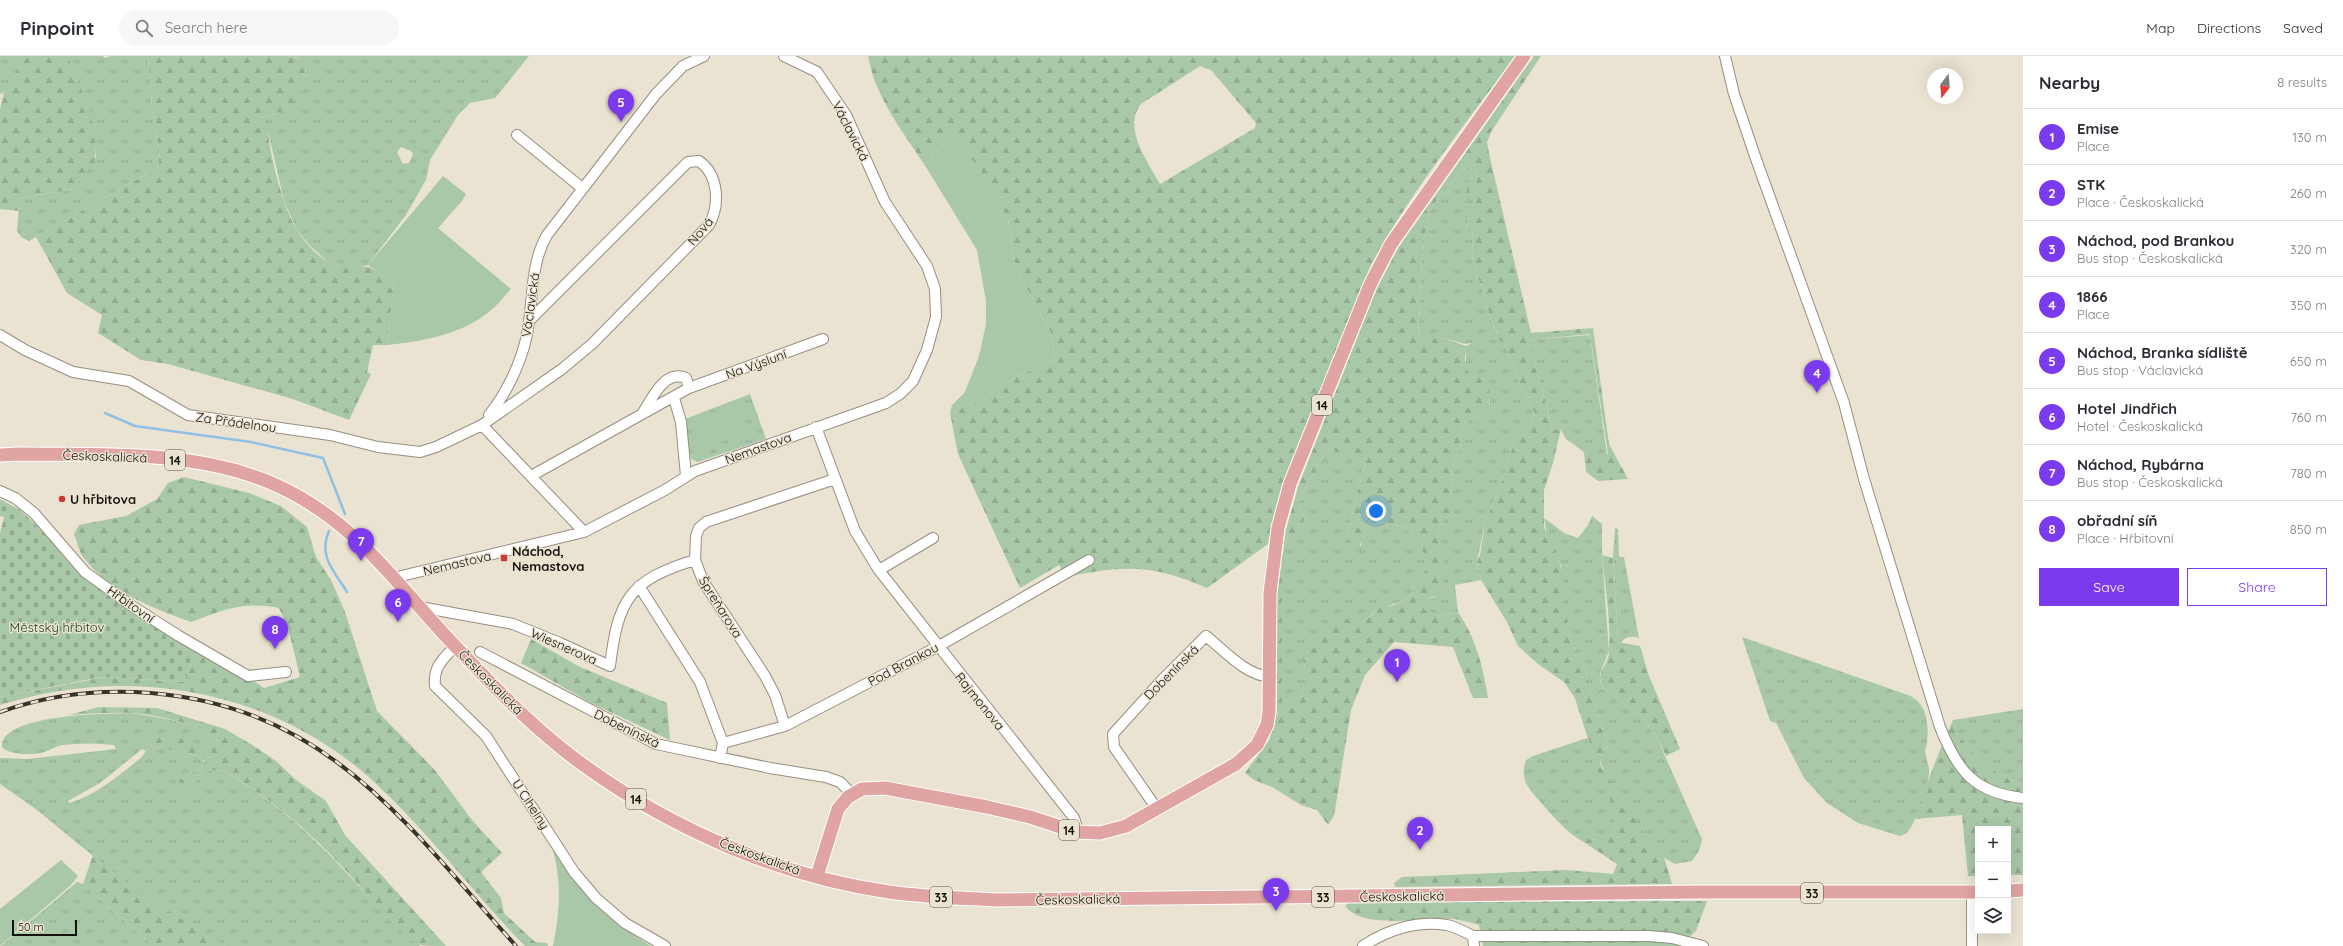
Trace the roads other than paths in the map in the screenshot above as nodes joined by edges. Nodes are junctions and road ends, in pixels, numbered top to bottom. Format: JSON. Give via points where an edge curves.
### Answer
{"nodes":[{"id":1,"x":704,"y":56,"type":"edge"},
{"id":2,"x":784,"y":56,"type":"edge"},
{"id":3,"x":1524,"y":56,"type":"edge"},
{"id":4,"x":1725,"y":56,"type":"edge"},
{"id":5,"x":517,"y":134,"type":"dead end"},
{"id":6,"x":876,"y":182,"type":"joint"},
{"id":7,"x":582,"y":188,"type":"junction"},
{"id":8,"x":529,"y":321,"type":"junction"},
{"id":9,"x":0,"y":335,"type":"edge"},
{"id":10,"x":823,"y":339,"type":"dead end"},
{"id":11,"x":689,"y":388,"type":"junction"},
{"id":12,"x":674,"y":398,"type":"junction"},
{"id":13,"x":642,"y":414,"type":"junction"},
{"id":14,"x":482,"y":425,"type":"junction"},
{"id":15,"x":816,"y":427,"type":"junction"},
{"id":16,"x":0,"y":455,"type":"edge"},
{"id":17,"x":531,"y":476,"type":"junction"},
{"id":18,"x":686,"y":476,"type":"junction"},
{"id":19,"x":835,"y":479,"type":"junction"},
{"id":20,"x":0,"y":491,"type":"edge"},
{"id":21,"x":584,"y":532,"type":"junction"},
{"id":22,"x":934,"y":538,"type":"dead end"},
{"id":23,"x":695,"y":560,"type":"junction"},
{"id":24,"x":1089,"y":560,"type":"dead end"},
{"id":25,"x":879,"y":570,"type":"junction"},
{"id":26,"x":392,"y":578,"type":"junction"},
{"id":27,"x":639,"y":586,"type":"junction"},
{"id":28,"x":420,"y":607,"type":"junction"},
{"id":29,"x":455,"y":646,"type":"junction"},
{"id":30,"x":937,"y":647,"type":"junction"},
{"id":31,"x":480,"y":652,"type":"dead end"},
{"id":32,"x":286,"y":672,"type":"dead end"},
{"id":33,"x":1271,"y":677,"type":"junction"},
{"id":34,"x":785,"y":726,"type":"junction"},
{"id":35,"x":723,"y":744,"type":"junction"},
{"id":36,"x":720,"y":758,"type":"junction"},
{"id":37,"x":852,"y":794,"type":"junction"},
{"id":38,"x":2023,"y":798,"type":"edge"},
{"id":39,"x":1157,"y":809,"type":"junction"},
{"id":40,"x":1076,"y":832,"type":"junction"},
{"id":41,"x":817,"y":876,"type":"junction"},
{"id":42,"x":2023,"y":890,"type":"edge"},
{"id":43,"x":2011,"y":891,"type":"edge"},
{"id":44,"x":1975,"y":892,"type":"edge"},
{"id":45,"x":1474,"y":941,"type":"edge"},
{"id":46,"x":665,"y":946,"type":"edge"},
{"id":47,"x":1363,"y":946,"type":"edge"},
{"id":48,"x":1703,"y":946,"type":"edge"},
{"id":49,"x":1972,"y":946,"type":"edge"}],
"edges":[{"from":1,"to":7,"type":"street","name":"Václavická","via":[[683,66],[656,94]]},
{"from":2,"to":6,"type":"street","name":"Václavická","via":[[817,72],[846,115]]},
{"from":3,"to":33,"type":"main road","number":"14","via":[[1391,244],[1364,299],[1290,484],[1282,511],[1270,592]]},
{"from":4,"to":38,"type":"street","via":[[1734,94],[1756,159],[1844,403],[1864,479],[1948,747],[1968,776],[1985,788],[2005,796]]},
{"from":5,"to":7,"type":"street"},
{"from":6,"to":15,"type":"street","name":"Nemastova","via":[[885,202],[927,266],[936,288],[936,318],[927,350],[913,381],[900,394],[886,403]]},
{"from":7,"to":8,"type":"street","name":"Václavická","via":[[541,245],[536,262]]},
{"from":8,"to":14,"type":"street","name":"Václavická","via":[[520,360],[497,405]]},
{"from":8,"to":14,"type":"street","name":"Nová","via":[[688,162],[699,161],[708,168],[716,201],[716,212],[709,225],[592,344],[562,369]]},
{"from":9,"to":14,"type":"street","name":"Za Přádelnou","via":[[73,372],[129,381],[188,415],[330,435],[378,447],[420,452]]},
{"from":10,"to":11,"type":"street","name":"Na Výsluní"},
{"from":11,"to":12,"type":"street","name":"Na Výsluní"},
{"from":11,"to":13,"type":"street","name":"Na Výsluní","via":[[686,378],[680,375],[666,380]]},
{"from":12,"to":13,"type":"street","name":"Na Výsluní"},
{"from":12,"to":18,"type":"street","via":[[681,422]]},
{"from":13,"to":17,"type":"street","name":"Na Výsluní"},
{"from":14,"to":17,"type":"street"},
{"from":15,"to":18,"type":"street","name":"Nemastova"},
{"from":15,"to":19,"type":"street","name":"Rajmonova"},
{"from":16,"to":26,"type":"main road","name":"Českoskalická","number":"14","via":[[156,458],[208,465],[262,480],[329,514],[371,552]]},
{"from":17,"to":21,"type":"street"},
{"from":18,"to":21,"type":"street","name":"Nemastova","via":[[665,490]]},
{"from":19,"to":23,"type":"street","name":"Špreňarova","via":[[706,522],[699,528],[696,536]]},
{"from":19,"to":25,"type":"street","name":"Rajmonova","via":[[855,531]]},
{"from":20,"to":32,"type":"street","name":"Hřbitovní","via":[[34,513],[85,572],[145,615],[248,676]]},
{"from":21,"to":26,"type":"street","name":"Nemastova"},
{"from":22,"to":25,"type":"street"},
{"from":23,"to":27,"type":"street","via":[[667,569]]},
{"from":23,"to":34,"type":"street","name":"Špreňarova","via":[[703,581],[765,676],[775,695]]},
{"from":24,"to":30,"type":"street","name":"Pod Brankou"},
{"from":25,"to":30,"type":"street","name":"Rajmonova"},
{"from":26,"to":28,"type":"main road","name":"Českoskalická","number":"14"},
{"from":27,"to":28,"type":"street","name":"Wiesnerova","via":[[625,605],[614,632],[610,666],[513,624]]},
{"from":27,"to":35,"type":"street","via":[[700,682]]},
{"from":28,"to":29,"type":"main road","name":"Českoskalická","number":"14"},
{"from":29,"to":41,"type":"main road","name":"Českoskalická","number":"14","via":[[534,726],[588,769],[624,792],[724,844]]},
{"from":29,"to":46,"type":"street","name":"U Cihelny","via":[[437,666],[435,686],[486,736],[574,872],[596,898],[625,923]]},
{"from":30,"to":34,"type":"street","name":"Pod Brankou"},
{"from":30,"to":40,"type":"street","name":"Rajmonova","via":[[1074,818]]},
{"from":31,"to":36,"type":"street","name":"Dobenínská","via":[[656,744]]},
{"from":33,"to":39,"type":"main road","number":"14","via":[[1270,712],[1257,745],[1236,764]]},
{"from":33,"to":39,"type":"street","name":"Dobenínská","via":[[1260,676],[1246,669],[1206,636],[1113,734],[1114,747]]},
{"from":34,"to":35,"type":"street","name":"Pod Brankou"},
{"from":35,"to":36,"type":"street"},
{"from":36,"to":37,"type":"street","name":"Dobenínská","via":[[826,777],[840,782]]},
{"from":37,"to":40,"type":"main road","number":"14","via":[[867,788],[885,788],[1003,810]]},
{"from":37,"to":41,"type":"main road","via":[[835,815]]},
{"from":39,"to":40,"type":"main road","number":"14","via":[[1126,826],[1110,831],[1093,834]]},
{"from":41,"to":44,"type":"main road","name":"Českoskalická","number":"33","via":[[887,892],[995,900]]},
{"from":42,"to":43,"type":"main road"},
{"from":44,"to":49,"type":"street"},
{"from":45,"to":47,"type":"street","via":[[1448,926],[1427,925],[1397,928]]},
{"from":45,"to":48,"type":"street","via":[[1649,936],[1672,938]]}]}
